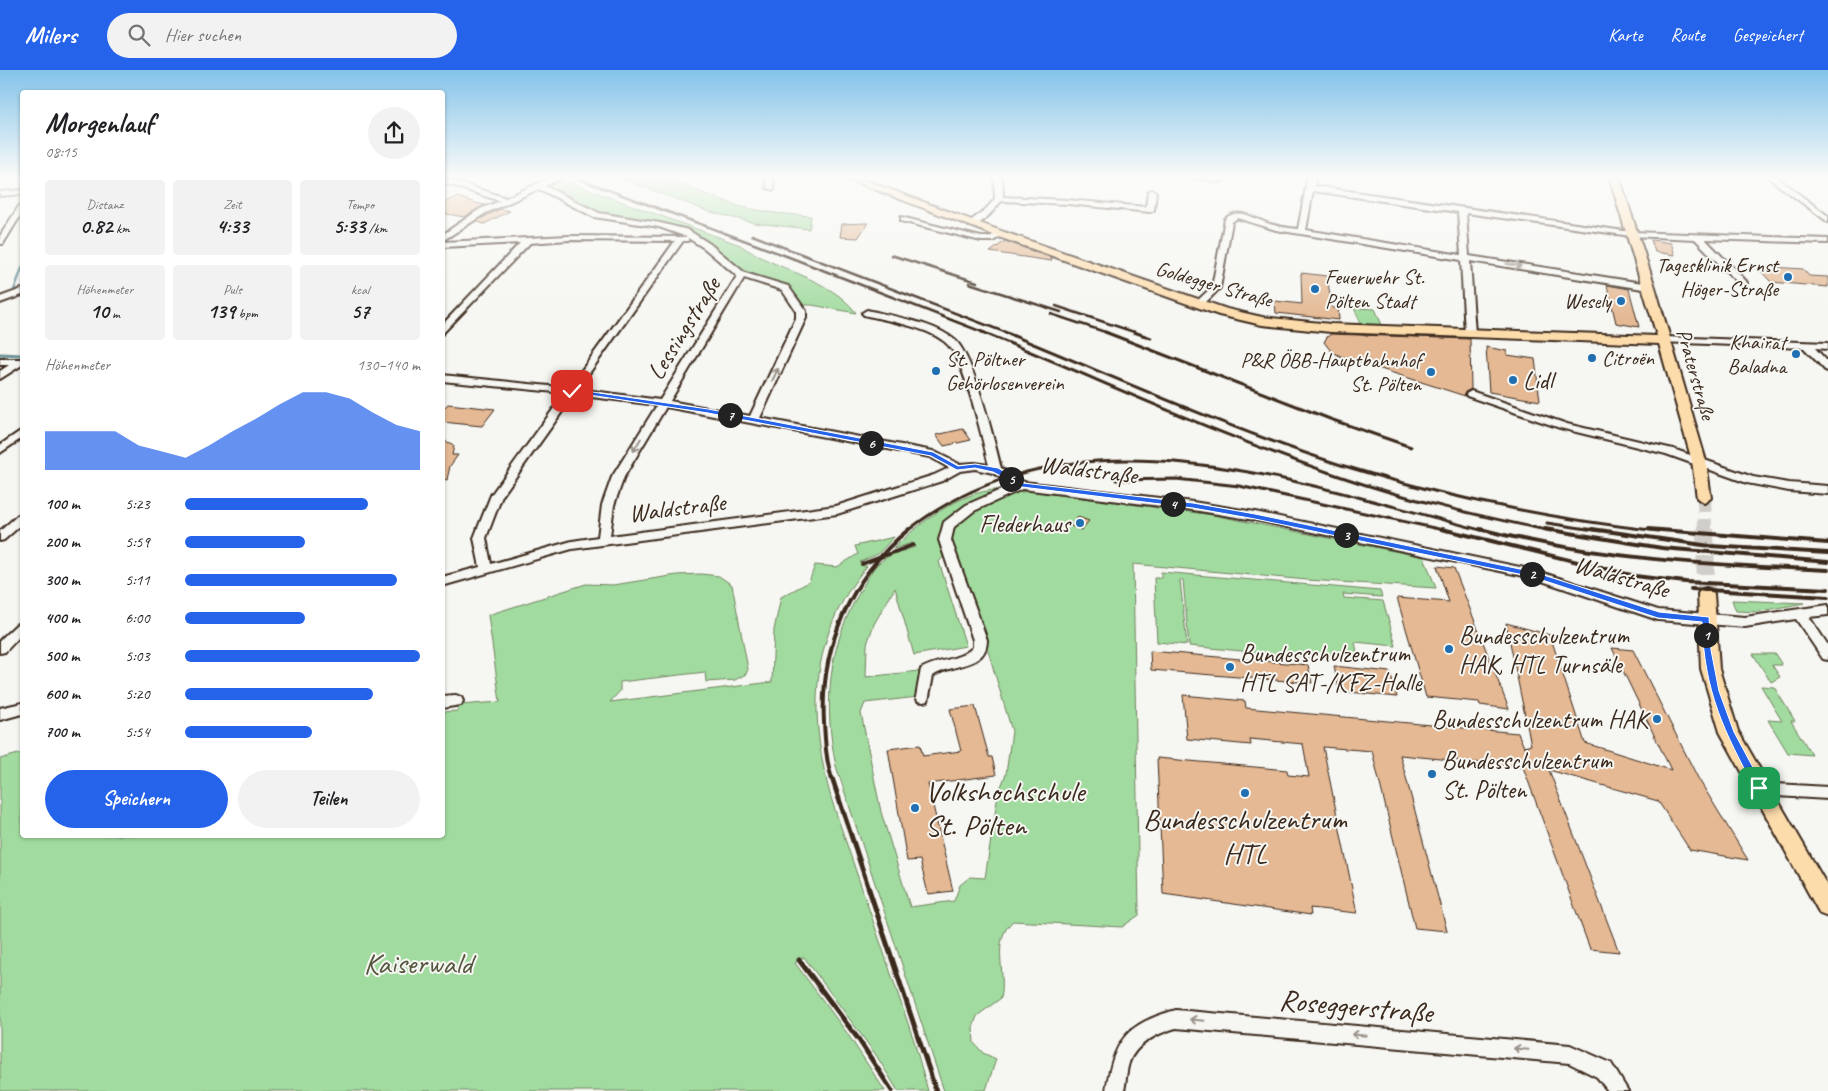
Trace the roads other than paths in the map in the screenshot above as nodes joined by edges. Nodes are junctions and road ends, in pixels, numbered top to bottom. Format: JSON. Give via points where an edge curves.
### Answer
{"nodes":[{"id":1,"x":12,"y":224,"type":"edge"},
{"id":2,"x":463,"y":224,"type":"edge"},
{"id":3,"x":652,"y":224,"type":"edge"},
{"id":4,"x":922,"y":224,"type":"edge"},
{"id":5,"x":972,"y":224,"type":"edge"},
{"id":6,"x":1227,"y":224,"type":"edge"},
{"id":7,"x":1261,"y":224,"type":"edge"},
{"id":8,"x":1304,"y":224,"type":"edge"},
{"id":9,"x":1463,"y":224,"type":"edge"},
{"id":10,"x":1558,"y":224,"type":"edge"},
{"id":11,"x":1628,"y":224,"type":"edge"},
{"id":12,"x":1302,"y":232,"type":"junction"},
{"id":13,"x":1000,"y":234,"type":"junction"},
{"id":14,"x":1631,"y":234,"type":"junction"},
{"id":15,"x":445,"y":237,"type":"edge"},
{"id":16,"x":1698,"y":237,"type":"junction"},
{"id":17,"x":685,"y":239,"type":"junction"},
{"id":18,"x":527,"y":241,"type":"junction"},
{"id":19,"x":1828,"y":241,"type":"edge"},
{"id":20,"x":0,"y":242,"type":"edge"},
{"id":21,"x":445,"y":245,"type":"edge"},
{"id":22,"x":1466,"y":258,"type":"junction"},
{"id":23,"x":742,"y":275,"type":"junction"},
{"id":24,"x":1743,"y":283,"type":"dead end"},
{"id":25,"x":1649,"y":287,"type":"junction"},
{"id":26,"x":20,"y":293,"type":"edge"},
{"id":27,"x":3,"y":298,"type":"edge"},
{"id":28,"x":1199,"y":304,"type":"junction"},
{"id":29,"x":867,"y":313,"type":"dead end"},
{"id":30,"x":445,"y":328,"type":"edge"},
{"id":31,"x":1470,"y":334,"type":"junction"},
{"id":32,"x":1664,"y":340,"type":"junction"},
{"id":33,"x":1806,"y":345,"type":"junction"},
{"id":34,"x":1828,"y":346,"type":"edge"},
{"id":35,"x":0,"y":362,"type":"edge"},
{"id":36,"x":20,"y":362,"type":"edge"},
{"id":37,"x":20,"y":363,"type":"edge"},
{"id":38,"x":1828,"y":368,"type":"edge"},
{"id":39,"x":0,"y":376,"type":"edge"},
{"id":40,"x":445,"y":378,"type":"edge"},
{"id":41,"x":572,"y":391,"type":"junction"},
{"id":42,"x":1471,"y":394,"type":"dead end"},
{"id":43,"x":662,"y":403,"type":"junction"},
{"id":44,"x":754,"y":419,"type":"junction"},
{"id":45,"x":20,"y":435,"type":"edge"},
{"id":46,"x":0,"y":450,"type":"edge"},
{"id":47,"x":1699,"y":461,"type":"junction"},
{"id":48,"x":957,"y":468,"type":"junction"},
{"id":49,"x":996,"y":470,"type":"junction"},
{"id":50,"x":1022,"y":485,"type":"junction"},
{"id":51,"x":1828,"y":490,"type":"edge"},
{"id":52,"x":1704,"y":498,"type":"tunnel mouth"},
{"id":53,"x":20,"y":520,"type":"edge"},
{"id":54,"x":0,"y":537,"type":"edge"},
{"id":55,"x":604,"y":540,"type":"junction"},
{"id":56,"x":486,"y":568,"type":"junction"},
{"id":57,"x":445,"y":581,"type":"edge"},
{"id":58,"x":1706,"y":594,"type":"tunnel mouth"},
{"id":59,"x":1828,"y":610,"type":"edge"},
{"id":60,"x":1799,"y":613,"type":"junction"},
{"id":61,"x":1706,"y":619,"type":"junction"},
{"id":62,"x":20,"y":630,"type":"edge"},
{"id":63,"x":0,"y":648,"type":"edge"},
{"id":64,"x":1828,"y":655,"type":"edge"},
{"id":65,"x":923,"y":697,"type":"dead end"},
{"id":66,"x":20,"y":709,"type":"edge"},
{"id":67,"x":0,"y":714,"type":"edge"},
{"id":68,"x":1759,"y":788,"type":"junction"},
{"id":69,"x":1828,"y":794,"type":"edge"},
{"id":70,"x":1828,"y":907,"type":"edge"},
{"id":71,"x":1115,"y":1091,"type":"edge"},
{"id":72,"x":1619,"y":1091,"type":"edge"}],
"edges":[{"from":1,"to":20,"type":"street"},
{"from":2,"to":15,"type":"street"},
{"from":3,"to":17,"type":"street","via":[[685,232]]},
{"from":4,"to":13,"type":"street","name":"Goldegger Straße","via":[[981,239]]},
{"from":5,"to":13,"type":"main road","name":"Goldegger Straße"},
{"from":6,"to":28,"type":"street","via":[[1216,288]]},
{"from":7,"to":12,"type":"street"},
{"from":8,"to":12,"type":"street"},
{"from":9,"to":22,"type":"street"},
{"from":10,"to":14,"type":"street"},
{"from":11,"to":14,"type":"main road","name":"Praterstraße"},
{"from":12,"to":22,"type":"street"},
{"from":13,"to":28,"type":"main road","name":"Goldegger Straße"},
{"from":14,"to":16,"type":"street"},
{"from":14,"to":25,"type":"main road","name":"Praterstraße"},
{"from":16,"to":19,"type":"street"},
{"from":16,"to":24,"type":"street"},
{"from":17,"to":18,"type":"street"},
{"from":17,"to":23,"type":"street","via":[[707,246]]},
{"from":17,"to":41,"type":"street"},
{"from":18,"to":21,"type":"street"},
{"from":18,"to":30,"type":"street"},
{"from":22,"to":25,"type":"street","one_way":true},
{"from":22,"to":31,"type":"street"},
{"from":23,"to":43,"type":"street","name":"Lessingstraße"},
{"from":44,"to":23,"type":"street","one_way":true,"via":[[802,314],[785,288]]},
{"from":25,"to":32,"type":"main road","name":"Praterstraße"},
{"from":26,"to":27,"type":"street"},
{"from":28,"to":31,"type":"main road","name":"Goldegger Straße","via":[[1242,317],[1292,325]]},
{"from":29,"to":49,"type":"street","via":[[944,337],[958,349],[990,441]]},
{"from":31,"to":32,"type":"main road","name":"Goldegger Straße"},
{"from":32,"to":33,"type":"street"},
{"from":32,"to":47,"type":"main road","name":"Praterstraße"},
{"from":33,"to":34,"type":"street"},
{"from":33,"to":38,"type":"street"},
{"from":35,"to":36,"type":"street"},
{"from":37,"to":39,"type":"street"},
{"from":40,"to":41,"type":"street"},
{"from":41,"to":43,"type":"street"},
{"from":41,"to":56,"type":"street","via":[[493,503],[480,538]]},
{"from":42,"to":47,"type":"street","via":[[1564,426]]},
{"from":43,"to":44,"type":"street"},
{"from":43,"to":55,"type":"street","name":"Lessingstraße","one_way":true,"via":[[618,477],[608,505]]},
{"from":44,"to":48,"type":"street","via":[[933,454]]},
{"from":45,"to":46,"type":"street"},
{"from":47,"to":51,"type":"street","via":[[1767,484]]},
{"from":47,"to":52,"type":"main road","name":"Praterstraße"},
{"from":48,"to":49,"type":"street","name":"Waldstraße","via":[[975,466]]},
{"from":48,"to":55,"type":"street","name":"Waldstraße","via":[[938,478],[837,510]]},
{"from":49,"to":50,"type":"street","name":"Waldstraße"},
{"from":50,"to":61,"type":"street","name":"Waldstraße","via":[[1255,516],[1534,574],[1658,615]]},
{"from":50,"to":65,"type":"street","via":[[970,508],[948,525],[945,540],[980,640],[980,650],[972,657],[933,667],[926,673]]},
{"from":53,"to":54,"type":"street"},
{"from":55,"to":56,"type":"street","name":"Waldstraße","via":[[572,545]]},
{"from":56,"to":57,"type":"street","name":"Waldstraße"},
{"from":58,"to":61,"type":"main road"},
{"from":59,"to":60,"type":"street","name":"Waldstraße"},
{"from":60,"to":61,"type":"street","name":"Waldstraße","via":[[1745,622]]},
{"from":60,"to":64,"type":"street"},
{"from":61,"to":68,"type":"main road","via":[[1710,669],[1717,698],[1729,732]]},
{"from":62,"to":63,"type":"street"},
{"from":66,"to":67,"type":"street"},
{"from":68,"to":69,"type":"street"},
{"from":68,"to":70,"type":"main road"},
{"from":72,"to":71,"type":"street","name":"Roseggerstraße","one_way":true,"via":[[1604,1070],[1570,1054],[1176,1019],[1147,1031],[1125,1051]]}]}
